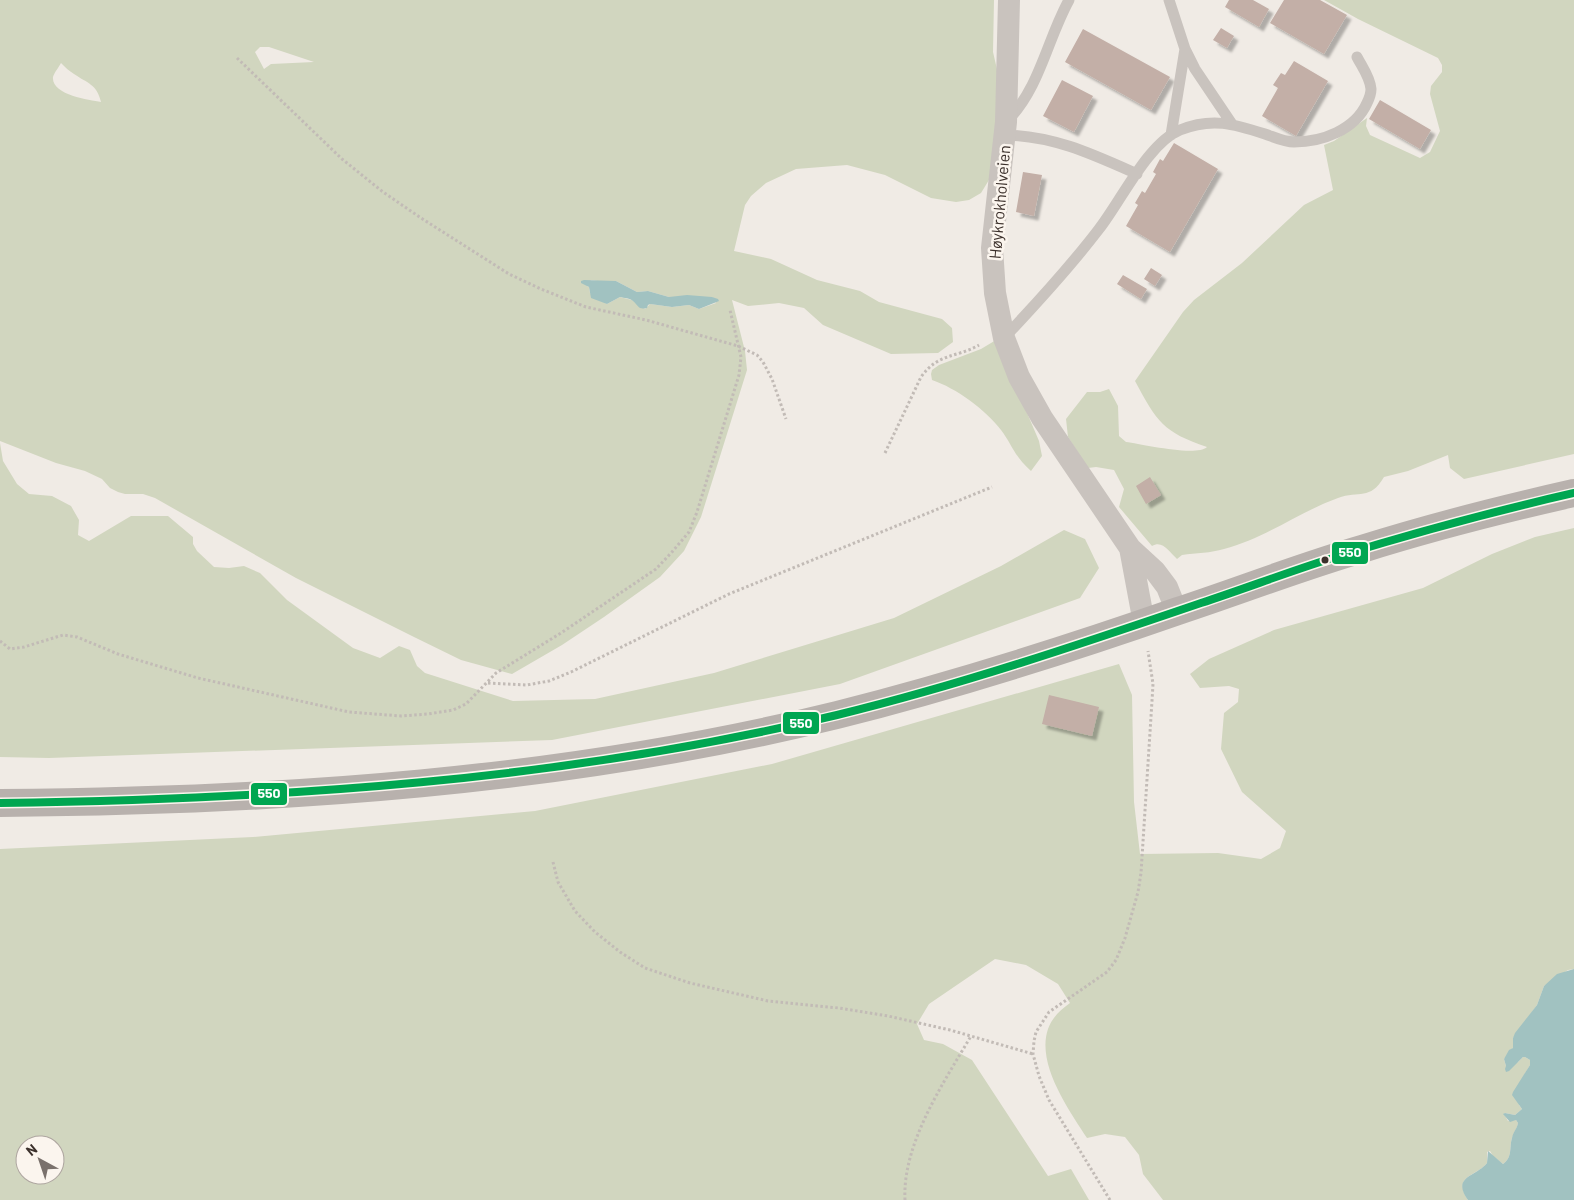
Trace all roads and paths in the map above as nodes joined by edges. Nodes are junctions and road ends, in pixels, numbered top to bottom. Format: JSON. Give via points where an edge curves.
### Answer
{"nodes":[{"id":1,"x":1009,"y":0,"type":"edge"},
{"id":2,"x":1069,"y":0,"type":"edge"},
{"id":3,"x":1169,"y":0,"type":"edge"},
{"id":4,"x":1185,"y":49,"type":"junction"},
{"id":5,"x":1357,"y":57,"type":"dead end"},
{"id":6,"x":236,"y":58,"type":"dead end"},
{"id":7,"x":1232,"y":124,"type":"junction"},
{"id":8,"x":1005,"y":129,"type":"junction"},
{"id":9,"x":1171,"y":135,"type":"junction"},
{"id":10,"x":1137,"y":174,"type":"junction"},
{"id":11,"x":730,"y":310,"type":"dead end"},
{"id":12,"x":1003,"y":333,"type":"junction"},
{"id":13,"x":738,"y":346,"type":"junction"},
{"id":14,"x":786,"y":419,"type":"dead end"},
{"id":15,"x":885,"y":453,"type":"dead end"},
{"id":16,"x":992,"y":487,"type":"dead end"},
{"id":17,"x":1574,"y":493,"type":"edge"},
{"id":18,"x":1130,"y":548,"type":"junction"},
{"id":19,"x":1177,"y":612,"type":"junction"},
{"id":20,"x":1144,"y":623,"type":"junction"},
{"id":21,"x":0,"y":642,"type":"edge"},
{"id":22,"x":487,"y":683,"type":"junction"},
{"id":23,"x":0,"y":803,"type":"edge"},
{"id":24,"x":553,"y":862,"type":"dead end"},
{"id":25,"x":971,"y":1036,"type":"junction"},
{"id":26,"x":1033,"y":1054,"type":"junction"},
{"id":27,"x":905,"y":1200,"type":"edge"},
{"id":28,"x":1110,"y":1200,"type":"edge"}],
"edges":[{"from":1,"to":8,"type":"street","name":"Høykrokholveien"},
{"from":2,"to":8,"type":"lane","via":[[1033,86]]},
{"from":3,"to":4,"type":"lane"},
{"from":4,"to":7,"type":"lane"},
{"from":4,"to":9,"type":"lane"},
{"from":5,"to":7,"type":"lane","via":[[1371,90],[1363,113],[1338,132],[1319,139],[1292,142]]},
{"from":6,"to":13,"type":"path","via":[[342,159],[421,218],[509,274],[586,307]]},
{"from":7,"to":9,"type":"lane","via":[[1200,125]]},
{"from":8,"to":10,"type":"lane","via":[[1077,148]]},
{"from":8,"to":12,"type":"street","name":"Høykrokholveien","via":[[992,248],[995,293]]},
{"from":9,"to":10,"type":"lane","via":[[1156,146]]},
{"from":10,"to":12,"type":"lane","via":[[1098,230]]},
{"from":11,"to":13,"type":"path"},
{"from":12,"to":15,"type":"path","via":[[928,367]]},
{"from":12,"to":18,"type":"street","name":"Høykrokholveien","via":[[1019,377],[1042,418]]},
{"from":13,"to":14,"type":"path","via":[[757,355],[763,362]]},
{"from":13,"to":22,"type":"path","via":[[741,357],[739,375],[688,532],[656,569]]},
{"from":16,"to":22,"type":"path","via":[[729,594],[549,681],[527,685]]},
{"from":17,"to":19,"type":"main road","via":[[1487,513],[1358,550]]},
{"from":18,"to":19,"type":"street","name":"Høykrokholveien","via":[[1155,571]]},
{"from":18,"to":20,"type":"street","name":"Høykrokholveien"},
{"from":19,"to":20,"type":"main road"},
{"from":20,"to":23,"type":"main road","via":[[1008,667],[839,714],[713,742],[573,766],[484,777],[259,795]]},
{"from":20,"to":26,"type":"path","via":[[1152,670],[1152,701],[1140,873],[1133,913],[1116,960],[1093,983],[1049,1012],[1036,1032]]},
{"from":21,"to":22,"type":"path","via":[[10,649],[63,635],[77,637],[118,654],[198,678],[349,712],[401,716],[453,710],[466,704]]},
{"from":24,"to":25,"type":"path","via":[[558,882],[594,932],[645,968],[690,983],[768,1000],[879,1015]]},
{"from":25,"to":26,"type":"path"},
{"from":25,"to":27,"type":"path","via":[[927,1113],[907,1172]]},
{"from":26,"to":28,"type":"path","via":[[1049,1100]]}]}
